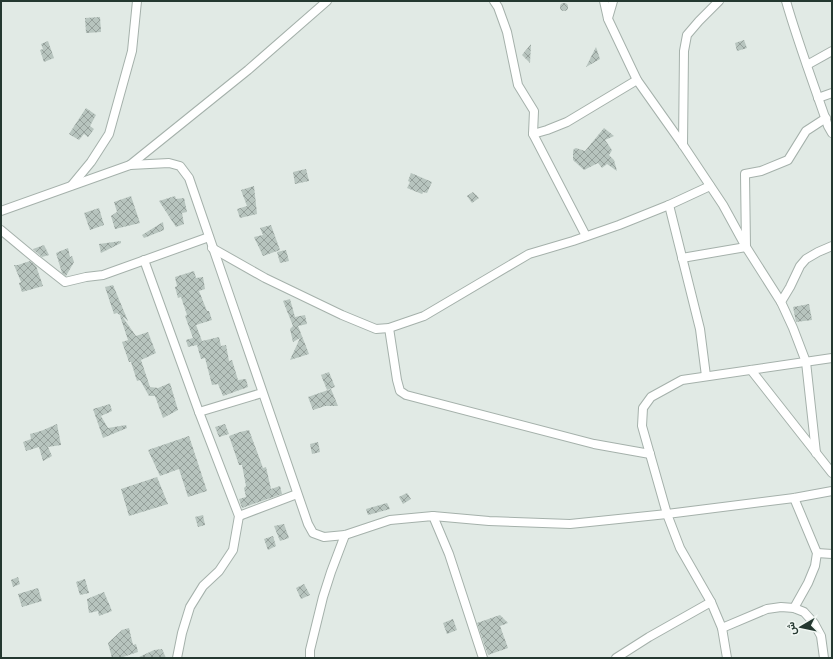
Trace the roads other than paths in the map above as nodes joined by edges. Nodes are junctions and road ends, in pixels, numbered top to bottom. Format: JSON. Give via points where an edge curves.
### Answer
{"nodes":[{"id":1,"x":137,"y":1,"type":"edge"},
{"id":2,"x":327,"y":1,"type":"edge"},
{"id":3,"x":494,"y":1,"type":"edge"},
{"id":4,"x":604,"y":1,"type":"edge"},
{"id":5,"x":613,"y":1,"type":"edge"},
{"id":6,"x":719,"y":1,"type":"edge"},
{"id":7,"x":786,"y":1,"type":"edge"},
{"id":8,"x":608,"y":19,"type":"junction"},
{"id":9,"x":832,"y":51,"type":"edge"},
{"id":10,"x":807,"y":65,"type":"junction"},
{"id":11,"x":637,"y":80,"type":"junction"},
{"id":12,"x":832,"y":93,"type":"edge"},
{"id":13,"x":818,"y":98,"type":"junction"},
{"id":14,"x":826,"y":118,"type":"junction"},
{"id":15,"x":832,"y":133,"type":"edge"},
{"id":16,"x":533,"y":134,"type":"junction"},
{"id":17,"x":683,"y":145,"type":"junction"},
{"id":18,"x":130,"y":165,"type":"junction"},
{"id":19,"x":71,"y":186,"type":"junction"},
{"id":20,"x":710,"y":186,"type":"junction"},
{"id":21,"x":669,"y":205,"type":"junction"},
{"id":22,"x":1,"y":211,"type":"edge"},
{"id":23,"x":1,"y":230,"type":"edge"},
{"id":24,"x":209,"y":236,"type":"junction"},
{"id":25,"x":586,"y":236,"type":"junction"},
{"id":26,"x":832,"y":246,"type":"edge"},
{"id":27,"x":746,"y":247,"type":"junction"},
{"id":28,"x":212,"y":248,"type":"junction"},
{"id":29,"x":682,"y":258,"type":"junction"},
{"id":30,"x":144,"y":260,"type":"junction"},
{"id":31,"x":781,"y":302,"type":"junction"},
{"id":32,"x":389,"y":328,"type":"junction"},
{"id":33,"x":832,"y":358,"type":"edge"},
{"id":34,"x":806,"y":362,"type":"junction"},
{"id":35,"x":751,"y":370,"type":"junction"},
{"id":36,"x":706,"y":376,"type":"junction"},
{"id":37,"x":262,"y":393,"type":"junction"},
{"id":38,"x":199,"y":412,"type":"junction"},
{"id":39,"x":816,"y":453,"type":"junction"},
{"id":40,"x":650,"y":454,"type":"junction"},
{"id":41,"x":832,"y":473,"type":"edge"},
{"id":42,"x":832,"y":491,"type":"edge"},
{"id":43,"x":297,"y":494,"type":"junction"},
{"id":44,"x":794,"y":498,"type":"junction"},
{"id":45,"x":667,"y":514,"type":"junction"},
{"id":46,"x":239,"y":516,"type":"junction"},
{"id":47,"x":433,"y":516,"type":"junction"},
{"id":48,"x":345,"y":535,"type":"junction"},
{"id":49,"x":817,"y":553,"type":"junction"},
{"id":50,"x":832,"y":554,"type":"edge"},
{"id":51,"x":711,"y":602,"type":"junction"},
{"id":52,"x":794,"y":608,"type":"junction"},
{"id":53,"x":722,"y":628,"type":"junction"},
{"id":54,"x":176,"y":658,"type":"edge"},
{"id":55,"x":310,"y":658,"type":"edge"},
{"id":56,"x":483,"y":658,"type":"edge"},
{"id":57,"x":616,"y":658,"type":"edge"},
{"id":58,"x":727,"y":658,"type":"edge"},
{"id":59,"x":824,"y":658,"type":"edge"}],
"edges":[{"from":1,"to":19,"type":"street","via":[[132,51],[109,134]]},
{"from":2,"to":18,"type":"street","via":[[248,70]]},
{"from":3,"to":16,"type":"street","via":[[506,32],[518,85],[534,110]]},
{"from":4,"to":8,"type":"street"},
{"from":5,"to":8,"type":"street"},
{"from":6,"to":17,"type":"street","via":[[687,34],[684,51]]},
{"from":7,"to":10,"type":"street"},
{"from":8,"to":11,"type":"street"},
{"from":9,"to":10,"type":"street"},
{"from":10,"to":13,"type":"street"},
{"from":11,"to":16,"type":"street","via":[[567,122]]},
{"from":11,"to":17,"type":"street"},
{"from":12,"to":13,"type":"street"},
{"from":13,"to":14,"type":"street"},
{"from":14,"to":15,"type":"street"},
{"from":14,"to":27,"type":"street","via":[[806,131],[788,160],[761,171],[745,174]]},
{"from":16,"to":25,"type":"street"},
{"from":17,"to":20,"type":"street"},
{"from":18,"to":19,"type":"street"},
{"from":18,"to":24,"type":"street","via":[[169,163],[180,166],[189,178]]},
{"from":19,"to":22,"type":"street"},
{"from":20,"to":21,"type":"street"},
{"from":20,"to":27,"type":"street"},
{"from":21,"to":25,"type":"street"},
{"from":21,"to":29,"type":"street"},
{"from":23,"to":30,"type":"street","via":[[65,282],[104,275]]},
{"from":24,"to":28,"type":"street"},
{"from":24,"to":30,"type":"street"},
{"from":25,"to":32,"type":"street","via":[[529,254],[424,316]]},
{"from":26,"to":31,"type":"street","via":[[806,259]]},
{"from":27,"to":29,"type":"street"},
{"from":27,"to":31,"type":"street"},
{"from":28,"to":32,"type":"street","via":[[265,278],[342,315],[376,329]]},
{"from":28,"to":37,"type":"street"},
{"from":29,"to":36,"type":"street","via":[[700,329]]},
{"from":30,"to":38,"type":"street"},
{"from":31,"to":34,"type":"street"},
{"from":32,"to":40,"type":"street","via":[[397,380],[400,391],[406,395],[594,444]]},
{"from":33,"to":34,"type":"street"},
{"from":34,"to":35,"type":"street"},
{"from":34,"to":39,"type":"street"},
{"from":35,"to":36,"type":"street"},
{"from":35,"to":39,"type":"street"},
{"from":36,"to":40,"type":"street","via":[[682,380],[651,397],[643,408],[642,426]]},
{"from":37,"to":38,"type":"street"},
{"from":37,"to":43,"type":"street"},
{"from":38,"to":46,"type":"street"},
{"from":39,"to":41,"type":"street"},
{"from":40,"to":45,"type":"street"},
{"from":42,"to":44,"type":"street"},
{"from":43,"to":46,"type":"street"},
{"from":43,"to":48,"type":"street","via":[[313,533],[324,537]]},
{"from":44,"to":45,"type":"street"},
{"from":44,"to":49,"type":"street"},
{"from":45,"to":47,"type":"street","via":[[570,524],[489,522]]},
{"from":45,"to":51,"type":"street","via":[[680,548]]},
{"from":46,"to":54,"type":"street","via":[[233,550],[219,571],[203,586],[190,607]]},
{"from":47,"to":48,"type":"street","via":[[390,520]]},
{"from":47,"to":56,"type":"street","via":[[449,554]]},
{"from":48,"to":55,"type":"street","via":[[323,597]]},
{"from":49,"to":50,"type":"street"},
{"from":49,"to":52,"type":"street","via":[[808,583]]},
{"from":51,"to":53,"type":"street"},
{"from":51,"to":57,"type":"street"},
{"from":52,"to":53,"type":"street","via":[[767,609]]},
{"from":52,"to":59,"type":"street","via":[[804,612],[814,623],[821,636]]},
{"from":53,"to":58,"type":"street"}]}
